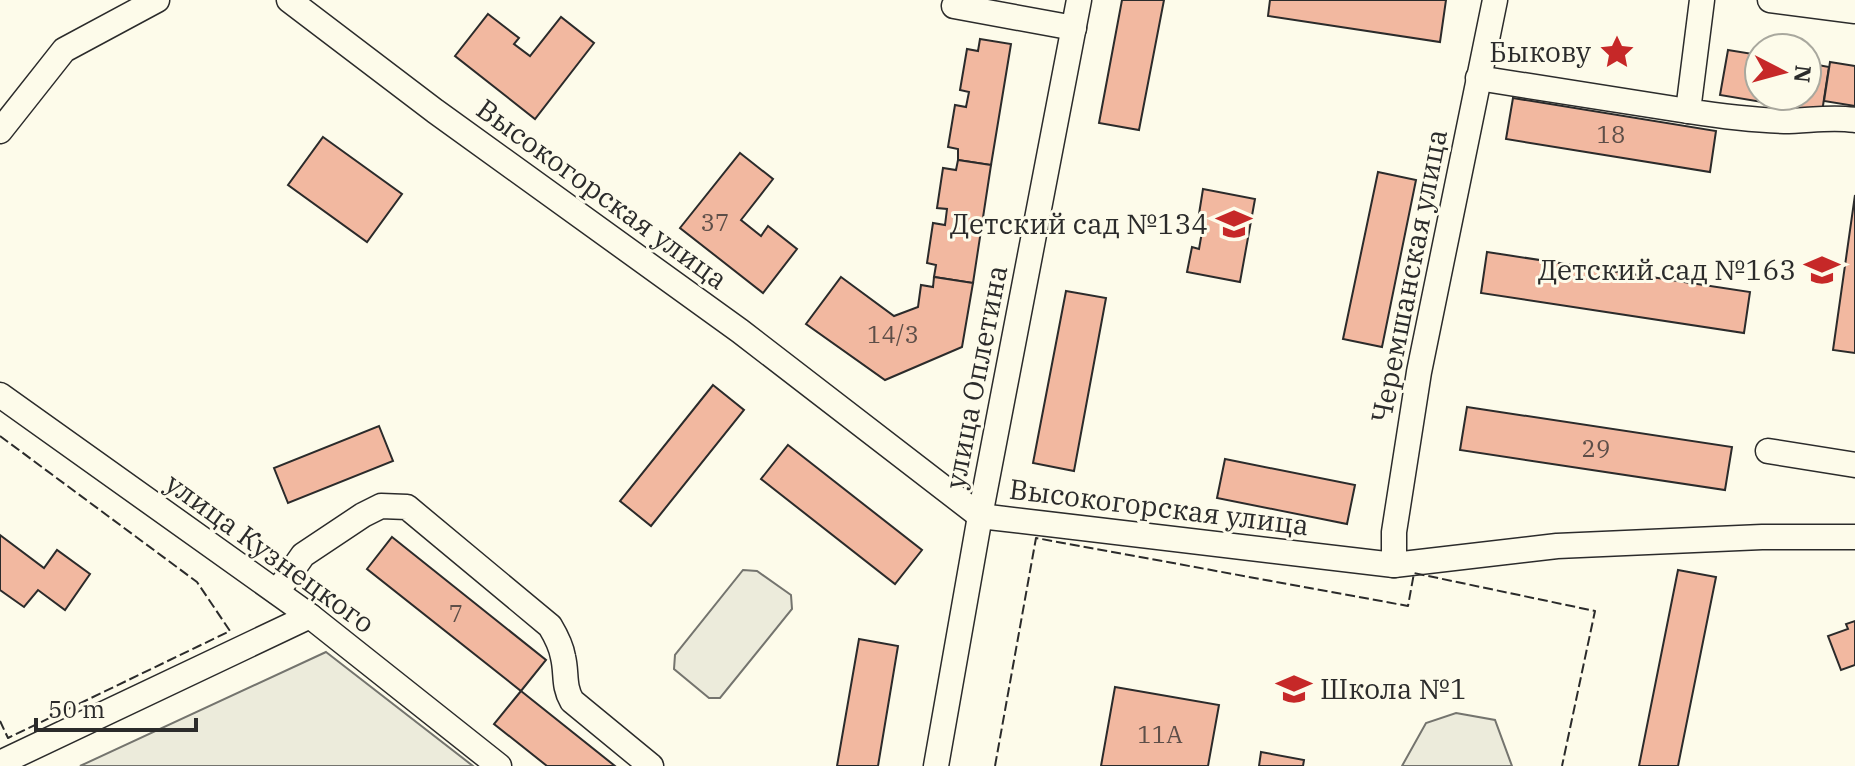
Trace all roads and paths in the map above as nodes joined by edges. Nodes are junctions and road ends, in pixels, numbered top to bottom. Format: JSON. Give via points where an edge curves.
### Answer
{"nodes":[{"id":1,"x":157,"y":0,"type":"edge"},
{"id":2,"x":289,"y":0,"type":"edge"},
{"id":3,"x":1079,"y":0,"type":"edge"},
{"id":4,"x":1495,"y":0,"type":"edge"},
{"id":5,"x":1702,"y":0,"type":"edge"},
{"id":6,"x":1770,"y":0,"type":"edge"},
{"id":7,"x":954,"y":6,"type":"dead end"},
{"id":8,"x":1855,"y":11,"type":"edge"},
{"id":9,"x":1074,"y":28,"type":"junction"},
{"id":10,"x":1478,"y":78,"type":"junction"},
{"id":11,"x":1688,"y":111,"type":"junction"},
{"id":12,"x":1855,"y":120,"type":"edge"},
{"id":13,"x":0,"y":131,"type":"edge"},
{"id":14,"x":0,"y":395,"type":"edge"},
{"id":15,"x":1768,"y":451,"type":"dead end"},
{"id":16,"x":1855,"y":465,"type":"edge"},
{"id":17,"x":980,"y":516,"type":"junction"},
{"id":18,"x":1855,"y":537,"type":"edge"},
{"id":19,"x":1394,"y":565,"type":"junction"},
{"id":20,"x":277,"y":592,"type":"junction"},
{"id":21,"x":310,"y":616,"type":"junction"},
{"id":22,"x":0,"y":763,"type":"edge"},
{"id":23,"x":499,"y":766,"type":"edge"},
{"id":24,"x":651,"y":766,"type":"edge"},
{"id":25,"x":936,"y":766,"type":"edge"}],
"edges":[{"from":1,"to":13,"type":"street","via":[[64,50]]},
{"from":2,"to":17,"type":"street","name":"Высокогорская улица","via":[[740,331]]},
{"from":3,"to":9,"type":"street","name":"улица Оплетина"},
{"from":4,"to":10,"type":"street","name":"Черемшанская улица"},
{"from":5,"to":11,"type":"street"},
{"from":6,"to":8,"type":"street"},
{"from":7,"to":9,"type":"street"},
{"from":9,"to":17,"type":"street","name":"улица Оплетина"},
{"from":10,"to":11,"type":"street"},
{"from":10,"to":19,"type":"street","name":"Черемшанская улица","via":[[1417,386],[1394,532]]},
{"from":11,"to":12,"type":"street","via":[[1758,120]]},
{"from":14,"to":20,"type":"street","name":"улица Кузнецкого"},
{"from":15,"to":16,"type":"street"},
{"from":17,"to":19,"type":"street","name":"Высокогорская улица"},
{"from":17,"to":25,"type":"street","name":"улица Оплетина"},
{"from":18,"to":19,"type":"street","name":"Высокогорская улица","via":[[1557,546]]},
{"from":20,"to":21,"type":"street","name":"улица Кузнецкого"},
{"from":20,"to":24,"type":"street","via":[[303,555],[363,515],[381,506],[407,507],[550,626],[564,659],[566,691],[572,701]]},
{"from":21,"to":22,"type":"street"},
{"from":21,"to":23,"type":"street","name":"улица Кузнецкого"}]}
